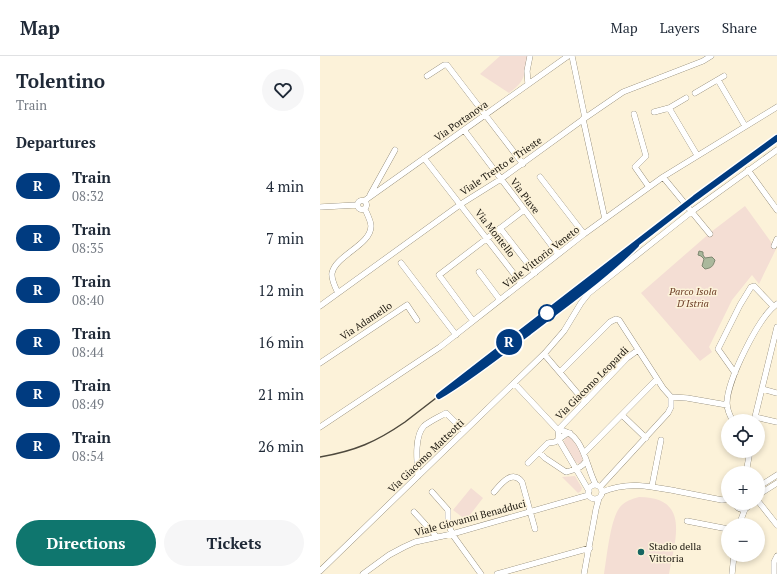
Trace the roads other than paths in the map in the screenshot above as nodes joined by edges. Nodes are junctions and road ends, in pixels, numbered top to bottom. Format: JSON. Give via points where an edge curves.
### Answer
{"nodes":[{"id":1,"x":530,"y":56,"type":"edge"},
{"id":2,"x":568,"y":56,"type":"edge"},
{"id":3,"x":572,"y":56,"type":"edge"},
{"id":4,"x":697,"y":56,"type":"edge"},
{"id":5,"x":711,"y":56,"type":"edge"},
{"id":6,"x":703,"y":61,"type":"junction"},
{"id":7,"x":427,"y":76,"type":"dead end"},
{"id":8,"x":724,"y":76,"type":"dead end"},
{"id":9,"x":718,"y":80,"type":"junction"},
{"id":10,"x":528,"y":84,"type":"junction"},
{"id":11,"x":695,"y":93,"type":"dead end"},
{"id":12,"x":686,"y":98,"type":"dead end"},
{"id":13,"x":777,"y":107,"type":"edge"},
{"id":14,"x":669,"y":108,"type":"junction"},
{"id":15,"x":654,"y":112,"type":"dead end"},
{"id":16,"x":485,"y":114,"type":"junction"},
{"id":17,"x":634,"y":114,"type":"dead end"},
{"id":18,"x":584,"y":119,"type":"junction"},
{"id":19,"x":745,"y":126,"type":"junction"},
{"id":20,"x":464,"y":130,"type":"junction"},
{"id":21,"x":395,"y":150,"type":"dead end"},
{"id":22,"x":777,"y":150,"type":"edge"},
{"id":23,"x":697,"y":156,"type":"junction"},
{"id":24,"x":424,"y":158,"type":"junction"},
{"id":25,"x":523,"y":164,"type":"junction"},
{"id":26,"x":748,"y":170,"type":"junction"},
{"id":27,"x":540,"y":177,"type":"dead end"},
{"id":28,"x":663,"y":177,"type":"junction"},
{"id":29,"x":501,"y":179,"type":"junction"},
{"id":30,"x":649,"y":187,"type":"junction"},
{"id":31,"x":369,"y":196,"type":"junction"},
{"id":32,"x":364,"y":201,"type":"junction"},
{"id":33,"x":357,"y":204,"type":"junction"},
{"id":34,"x":461,"y":204,"type":"junction"},
{"id":35,"x":320,"y":207,"type":"edge"},
{"id":36,"x":365,"y":209,"type":"junction"},
{"id":37,"x":524,"y":210,"type":"junction"},
{"id":38,"x":777,"y":210,"type":"edge"},
{"id":39,"x":691,"y":212,"type":"junction"},
{"id":40,"x":604,"y":219,"type":"junction"},
{"id":41,"x":500,"y":228,"type":"junction"},
{"id":42,"x":584,"y":234,"type":"junction"},
{"id":43,"x":710,"y":234,"type":"dead end"},
{"id":44,"x":487,"y":238,"type":"junction"},
{"id":45,"x":777,"y":239,"type":"edge"},
{"id":46,"x":774,"y":246,"type":"dead end"},
{"id":47,"x":558,"y":254,"type":"junction"},
{"id":48,"x":401,"y":263,"type":"dead end"},
{"id":49,"x":479,"y":272,"type":"dead end"},
{"id":50,"x":535,"y":273,"type":"junction"},
{"id":51,"x":522,"y":283,"type":"junction"},
{"id":52,"x":338,"y":293,"type":"junction"},
{"id":53,"x":500,"y":300,"type":"junction"},
{"id":54,"x":775,"y":305,"type":"edge"},
{"id":55,"x":320,"y":306,"type":"edge"},
{"id":56,"x":417,"y":320,"type":"dead end"},
{"id":57,"x":473,"y":321,"type":"junction"},
{"id":58,"x":777,"y":327,"type":"edge"},
{"id":59,"x":456,"y":335,"type":"junction"},
{"id":60,"x":638,"y":350,"type":"junction"},
{"id":61,"x":544,"y":354,"type":"junction"},
{"id":62,"x":320,"y":363,"type":"edge"},
{"id":63,"x":560,"y":372,"type":"junction"},
{"id":64,"x":735,"y":373,"type":"junction"},
{"id":65,"x":657,"y":379,"type":"junction"},
{"id":66,"x":514,"y":383,"type":"junction"},
{"id":67,"x":650,"y":387,"type":"junction"},
{"id":68,"x":663,"y":388,"type":"junction"},
{"id":69,"x":762,"y":390,"type":"junction"},
{"id":70,"x":777,"y":393,"type":"edge"},
{"id":71,"x":671,"y":397,"type":"junction"},
{"id":72,"x":585,"y":402,"type":"junction"},
{"id":73,"x":727,"y":405,"type":"junction"},
{"id":74,"x":730,"y":414,"type":"edge"},
{"id":75,"x":755,"y":414,"type":"edge"},
{"id":76,"x":622,"y":415,"type":"junction"},
{"id":77,"x":765,"y":420,"type":"edge"},
{"id":78,"x":777,"y":422,"type":"edge"},
{"id":79,"x":321,"y":424,"type":"edge"},
{"id":80,"x":558,"y":430,"type":"junction"},
{"id":81,"x":464,"y":431,"type":"junction"},
{"id":82,"x":570,"y":433,"type":"junction"},
{"id":83,"x":646,"y":438,"type":"junction"},
{"id":84,"x":559,"y":440,"type":"junction"},
{"id":85,"x":661,"y":440,"type":"dead end"},
{"id":86,"x":539,"y":452,"type":"junction"},
{"id":87,"x":584,"y":453,"type":"junction"},
{"id":88,"x":586,"y":461,"type":"junction"},
{"id":89,"x":528,"y":463,"type":"dead end"},
{"id":90,"x":576,"y":470,"type":"junction"},
{"id":91,"x":777,"y":475,"type":"edge"},
{"id":92,"x":418,"y":476,"type":"junction"},
{"id":93,"x":765,"y":482,"type":"edge"},
{"id":94,"x":777,"y":483,"type":"edge"},
{"id":95,"x":652,"y":486,"type":"junction"},
{"id":96,"x":600,"y":490,"type":"junction"},
{"id":97,"x":765,"y":491,"type":"edge"},
{"id":98,"x":432,"y":492,"type":"dead end"},
{"id":99,"x":494,"y":492,"type":"dead end"},
{"id":100,"x":589,"y":494,"type":"junction"},
{"id":101,"x":721,"y":499,"type":"edge"},
{"id":102,"x":596,"y":509,"type":"junction"},
{"id":103,"x":765,"y":510,"type":"edge"},
{"id":104,"x":530,"y":511,"type":"junction"},
{"id":105,"x":414,"y":512,"type":"dead end"},
{"id":106,"x":687,"y":521,"type":"dead end"},
{"id":107,"x":777,"y":525,"type":"edge"},
{"id":108,"x":721,"y":528,"type":"edge"},
{"id":109,"x":535,"y":529,"type":"dead end"},
{"id":110,"x":452,"y":534,"type":"junction"},
{"id":111,"x":437,"y":537,"type":"junction"},
{"id":112,"x":588,"y":549,"type":"junction"},
{"id":113,"x":777,"y":556,"type":"edge"},
{"id":114,"x":733,"y":562,"type":"edge"},
{"id":115,"x":320,"y":571,"type":"edge"},
{"id":116,"x":366,"y":573,"type":"edge"},
{"id":117,"x":481,"y":574,"type":"edge"},
{"id":118,"x":497,"y":574,"type":"edge"},
{"id":119,"x":584,"y":574,"type":"edge"},
{"id":120,"x":732,"y":574,"type":"edge"},
{"id":121,"x":774,"y":574,"type":"edge"}],
"edges":[{"from":1,"to":10,"type":"street"},
{"from":2,"to":10,"type":"street","name":"Via Portanova"},
{"from":3,"to":18,"type":"street"},
{"from":4,"to":6,"type":"street"},
{"from":5,"to":6,"type":"street","name":"Viale Trento e Trieste"},
{"from":6,"to":18,"type":"street","name":"Viale Trento e Trieste","via":[[623,92]]},
{"from":7,"to":16,"type":"street","via":[[447,65]]},
{"from":8,"to":9,"type":"street"},
{"from":9,"to":11,"type":"street"},
{"from":9,"to":19,"type":"street"},
{"from":10,"to":16,"type":"street","name":"Via Portanova"},
{"from":12,"to":14,"type":"street"},
{"from":13,"to":19,"type":"street","name":"Viale Vittorio Veneto"},
{"from":14,"to":15,"type":"street"},
{"from":14,"to":23,"type":"street"},
{"from":16,"to":20,"type":"street","name":"Via Portanova"},
{"from":16,"to":25,"type":"street"},
{"from":17,"to":30,"type":"street","via":[[646,156],[635,167]]},
{"from":18,"to":25,"type":"street","name":"Viale Trento e Trieste"},
{"from":18,"to":40,"type":"street"},
{"from":19,"to":23,"type":"street","name":"Viale Vittorio Veneto"},
{"from":20,"to":24,"type":"street","name":"Via Portanova"},
{"from":20,"to":29,"type":"street","name":"Via Piave"},
{"from":21,"to":31,"type":"street"},
{"from":22,"to":26,"type":"street","name":"Via Giacomo Matteotti"},
{"from":23,"to":28,"type":"street","name":"Viale Vittorio Veneto"},
{"from":24,"to":31,"type":"street","name":"Via Portanova"},
{"from":24,"to":34,"type":"street","name":"Via Montello"},
{"from":25,"to":29,"type":"street","name":"Viale Trento e Trieste"},
{"from":26,"to":38,"type":"street"},
{"from":26,"to":39,"type":"street","name":"Via Giacomo Matteotti"},
{"from":27,"to":42,"type":"street"},
{"from":28,"to":30,"type":"street","name":"Viale Vittorio Veneto"},
{"from":28,"to":39,"type":"street"},
{"from":29,"to":34,"type":"street","name":"Viale Trento e Trieste"},
{"from":29,"to":37,"type":"street","name":"Via Piave"},
{"from":30,"to":40,"type":"street","name":"Viale Vittorio Veneto"},
{"from":31,"to":32,"type":"street","name":"Via Portanova"},
{"from":32,"to":33,"type":"street","name":"Via Portanova"},
{"from":32,"to":36,"type":"street","via":[[367,205]]},
{"from":33,"to":35,"type":"street","name":"Via Portanova"},
{"from":33,"to":36,"type":"street","via":[[359,209]]},
{"from":34,"to":44,"type":"street","name":"Via Montello"},
{"from":34,"to":52,"type":"street","name":"Viale Trento e Trieste"},
{"from":36,"to":52,"type":"street","via":[[372,225],[370,233],[334,269],[332,274]]},
{"from":37,"to":41,"type":"street"},
{"from":37,"to":47,"type":"street","name":"Via Piave"},
{"from":39,"to":43,"type":"street"},
{"from":39,"to":61,"type":"street","name":"Via Giacomo Matteotti","via":[[589,294],[564,331]]},
{"from":40,"to":42,"type":"street","name":"Viale Vittorio Veneto"},
{"from":41,"to":44,"type":"street"},
{"from":41,"to":50,"type":"street"},
{"from":42,"to":47,"type":"street","name":"Viale Vittorio Veneto"},
{"from":44,"to":51,"type":"street","name":"Via Montello"},
{"from":44,"to":57,"type":"street","via":[[439,275]]},
{"from":45,"to":46,"type":"street"},
{"from":47,"to":50,"type":"street","name":"Viale Vittorio Veneto"},
{"from":48,"to":59,"type":"street"},
{"from":49,"to":53,"type":"street"},
{"from":50,"to":51,"type":"street","name":"Viale Vittorio Veneto"},
{"from":51,"to":53,"type":"street","name":"Viale Vittorio Veneto"},
{"from":52,"to":55,"type":"street","name":"Viale Trento e Trieste"},
{"from":53,"to":57,"type":"street","name":"Viale Vittorio Veneto"},
{"from":54,"to":64,"type":"street","via":[[757,328]]},
{"from":54,"to":64,"type":"street","via":[[754,286],[740,305],[718,350]]},
{"from":56,"to":62,"type":"street","name":"Via Adamello","via":[[407,305]]},
{"from":57,"to":59,"type":"street","name":"Viale Vittorio Veneto"},
{"from":58,"to":69,"type":"street"},
{"from":59,"to":79,"type":"street","name":"Viale Vittorio Veneto"},
{"from":60,"to":63,"type":"street","via":[[619,320],[616,320],[610,322]]},
{"from":60,"to":65,"type":"street"},
{"from":60,"to":72,"type":"street","name":"Via Giacomo Leopardi","via":[[628,357]]},
{"from":61,"to":63,"type":"street"},
{"from":61,"to":66,"type":"street","name":"Via Giacomo Matteotti"},
{"from":63,"to":72,"type":"street"},
{"from":64,"to":73,"type":"street"},
{"from":65,"to":67,"type":"street"},
{"from":65,"to":68,"type":"street"},
{"from":66,"to":80,"type":"street"},
{"from":66,"to":81,"type":"street","name":"Via Giacomo Matteotti"},
{"from":67,"to":68,"type":"street"},
{"from":67,"to":76,"type":"street"},
{"from":68,"to":71,"type":"street"},
{"from":69,"to":70,"type":"street"},
{"from":69,"to":75,"type":"street"},
{"from":71,"to":73,"type":"street"},
{"from":71,"to":83,"type":"street","via":[[670,410]]},
{"from":72,"to":80,"type":"street","name":"Via Giacomo Leopardi"},
{"from":73,"to":74,"type":"street"},
{"from":76,"to":83,"type":"street"},
{"from":76,"to":87,"type":"street"},
{"from":77,"to":78,"type":"street"},
{"from":80,"to":82,"type":"street"},
{"from":80,"to":84,"type":"street"},
{"from":81,"to":92,"type":"street","name":"Via Giacomo Matteotti"},
{"from":81,"to":92,"type":"street","via":[[446,413],[425,425],[417,441]]},
{"from":82,"to":84,"type":"street"},
{"from":82,"to":87,"type":"street"},
{"from":83,"to":96,"type":"street"},
{"from":84,"to":86,"type":"street","via":[[548,443]]},
{"from":84,"to":90,"type":"street"},
{"from":85,"to":95,"type":"street"},
{"from":86,"to":89,"type":"street"},
{"from":86,"to":90,"type":"street","via":[[566,472]]},
{"from":87,"to":88,"type":"street"},
{"from":88,"to":90,"type":"street"},
{"from":88,"to":96,"type":"street"},
{"from":90,"to":100,"type":"street"},
{"from":91,"to":93,"type":"street"},
{"from":92,"to":115,"type":"street","name":"Via Giacomo Matteotti"},
{"from":94,"to":97,"type":"street"},
{"from":95,"to":96,"type":"street","via":[[628,485]]},
{"from":95,"to":101,"type":"street"},
{"from":96,"to":100,"type":"street","via":[[592,486]]},
{"from":96,"to":100,"type":"street","via":[[595,499]]},
{"from":96,"to":102,"type":"street"},
{"from":98,"to":110,"type":"street","via":[[449,511],[448,522]]},
{"from":99,"to":104,"type":"street","via":[[506,479],[518,478],[522,482]]},
{"from":100,"to":102,"type":"street"},
{"from":100,"to":104,"type":"street","name":"Viale Giovanni Benadduci"},
{"from":102,"to":112,"type":"street"},
{"from":103,"to":107,"type":"street"},
{"from":104,"to":109,"type":"street"},
{"from":104,"to":110,"type":"street","name":"Viale Giovanni Benadduci"},
{"from":105,"to":111,"type":"street"},
{"from":106,"to":108,"type":"street"},
{"from":110,"to":111,"type":"street","name":"Viale Giovanni Benadduci"},
{"from":110,"to":117,"type":"street"},
{"from":111,"to":116,"type":"street","name":"Viale Giovanni Benadduci","via":[[404,547]]},
{"from":112,"to":118,"type":"street"},
{"from":112,"to":119,"type":"street"},
{"from":113,"to":121,"type":"street"},
{"from":114,"to":120,"type":"street"}]}
